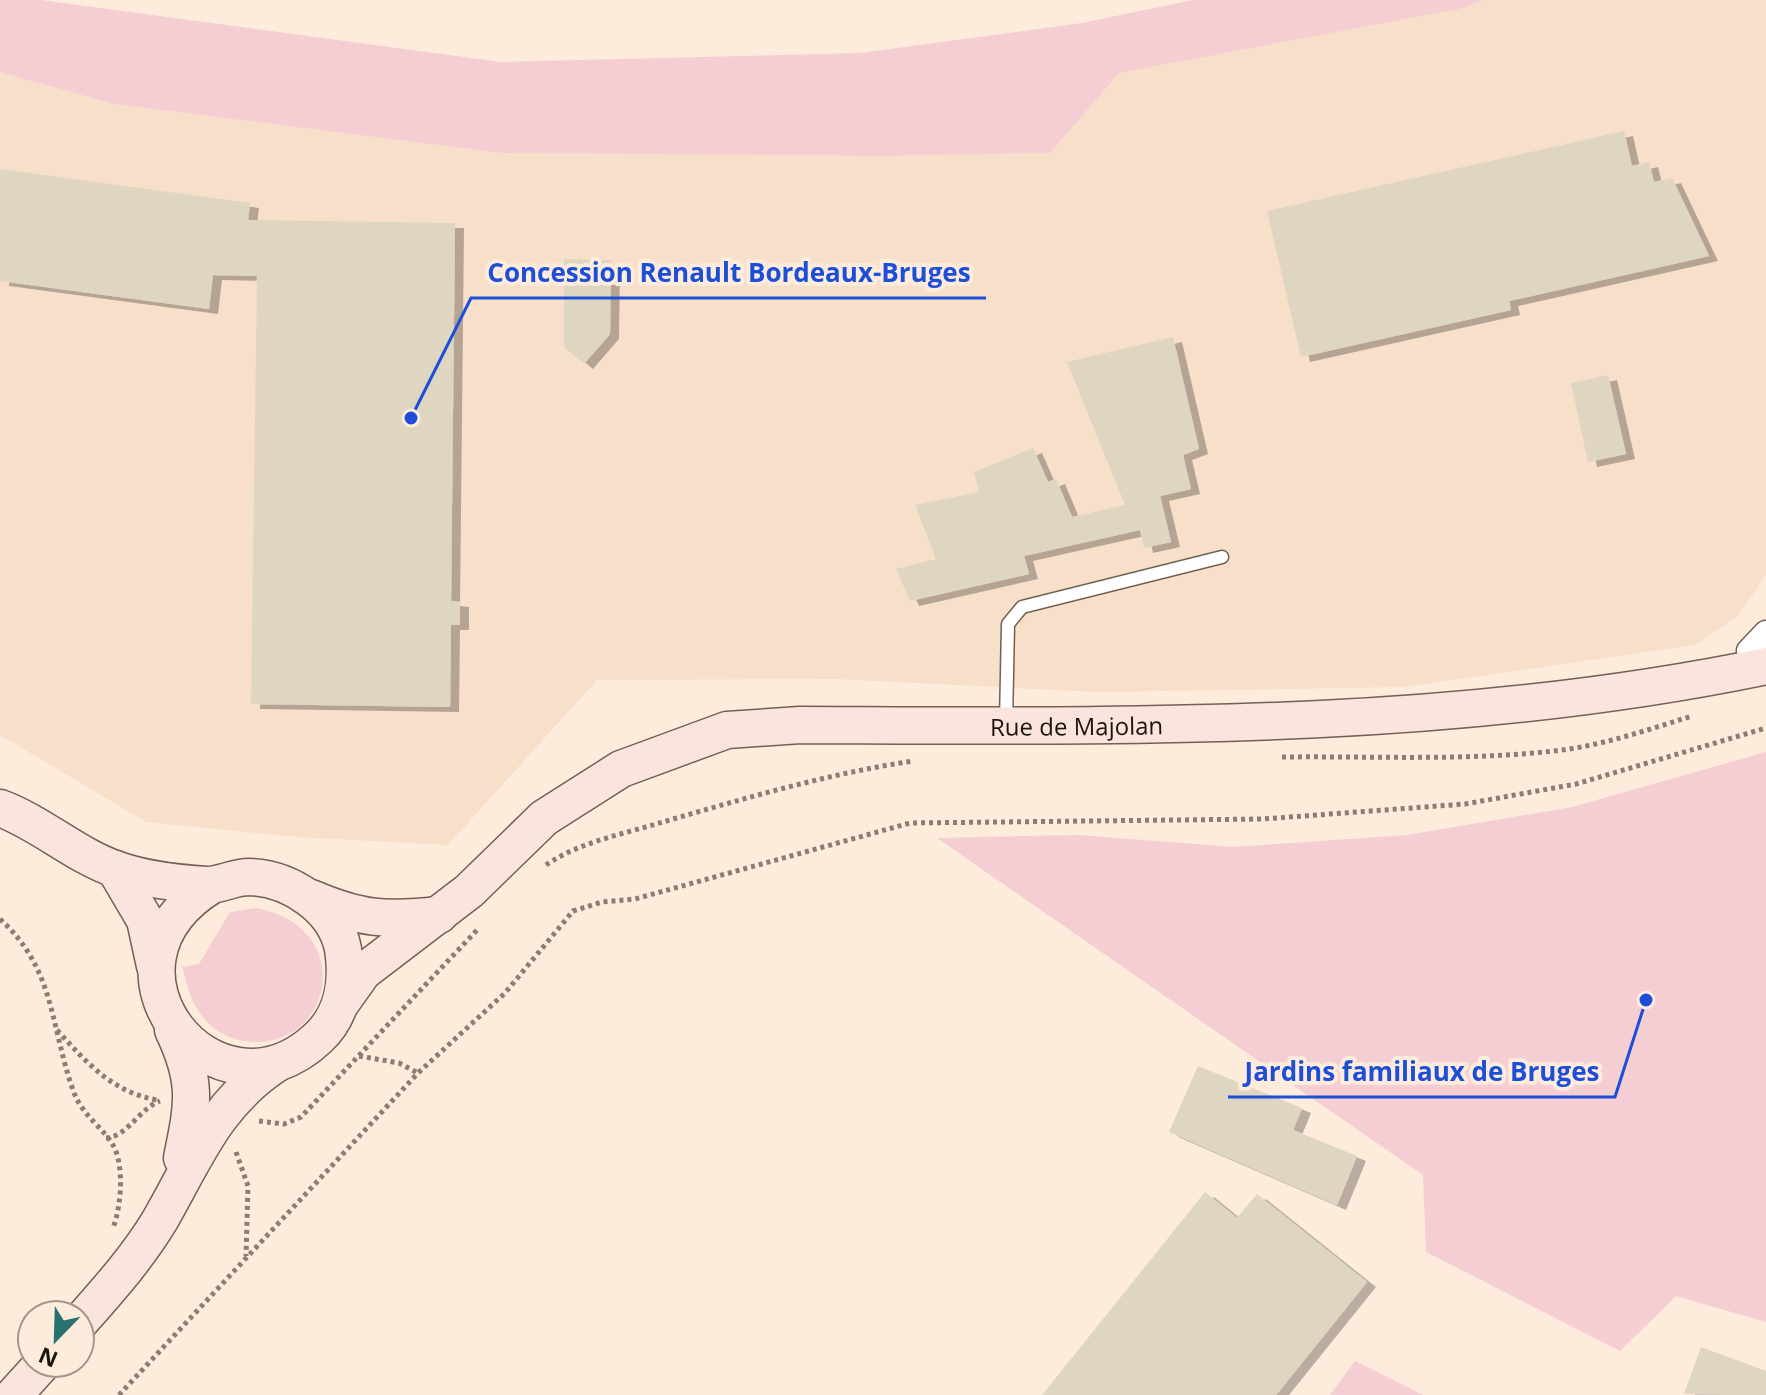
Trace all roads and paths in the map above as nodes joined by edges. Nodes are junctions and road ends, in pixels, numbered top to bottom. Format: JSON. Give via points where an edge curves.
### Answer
{"nodes":[{"id":1,"x":1222,"y":557,"type":"dead end"},
{"id":2,"x":1766,"y":633,"type":"edge"},
{"id":3,"x":1759,"y":668,"type":"edge"},
{"id":4,"x":1698,"y":714,"type":"dead end"},
{"id":5,"x":1006,"y":726,"type":"junction"},
{"id":6,"x":1766,"y":728,"type":"edge"},
{"id":7,"x":1268,"y":757,"type":"dead end"},
{"id":8,"x":925,"y":759,"type":"dead end"},
{"id":9,"x":0,"y":808,"type":"edge"},
{"id":10,"x":115,"y":869,"type":"junction"},
{"id":11,"x":541,"y":869,"type":"dead end"},
{"id":12,"x":212,"y":885,"type":"junction"},
{"id":13,"x":307,"y":896,"type":"junction"},
{"id":14,"x":441,"y":915,"type":"junction"},
{"id":15,"x":0,"y":919,"type":"edge"},
{"id":16,"x":481,"y":926,"type":"dead end"},
{"id":17,"x":155,"y":968,"type":"junction"},
{"id":18,"x":341,"y":1003,"type":"junction"},
{"id":19,"x":166,"y":1015,"type":"junction"},
{"id":20,"x":359,"y":1056,"type":"junction"},
{"id":21,"x":276,"y":1064,"type":"junction"},
{"id":22,"x":418,"y":1073,"type":"junction"},
{"id":23,"x":208,"y":1107,"type":"junction"},
{"id":24,"x":106,"y":1138,"type":"junction"},
{"id":25,"x":108,"y":1240,"type":"dead end"},
{"id":26,"x":96,"y":1304,"type":"edge"},
{"id":27,"x":28,"y":1379,"type":"edge"},
{"id":28,"x":14,"y":1395,"type":"edge"},
{"id":29,"x":119,"y":1395,"type":"edge"}],
"edges":[{"from":1,"to":5,"type":"lane","via":[[1022,607],[1008,624]]},
{"from":2,"to":3,"type":"street","via":[[1749,651]]},
{"from":3,"to":5,"type":"street","name":"Rue de Majolan","via":[[1514,706],[1283,723]]},
{"from":4,"to":7,"type":"path","via":[[1556,751]]},
{"from":5,"to":14,"type":"street","name":"Rue de Majolan","via":[[727,730],[621,769],[544,818]]},
{"from":6,"to":22,"type":"path","via":[[1576,784],[1465,804],[1263,819],[910,823],[635,899],[573,911],[505,993]]},
{"from":8,"to":11,"type":"path","via":[[871,767],[687,815],[584,846]]},
{"from":9,"to":10,"type":"street"},
{"from":10,"to":12,"type":"street","via":[[154,880]]},
{"from":10,"to":17,"type":"street","via":[[145,920]]},
{"from":12,"to":13,"type":"street","via":[[260,878]]},
{"from":12,"to":17,"type":"street","via":[[172,918]]},
{"from":13,"to":14,"type":"street","via":[[372,919]]},
{"from":13,"to":18,"type":"street","via":[[328,917],[342,944],[346,974]]},
{"from":14,"to":18,"type":"street","name":"Rue de Majolan","via":[[363,972]]},
{"from":15,"to":24,"type":"path","via":[[38,965],[73,1090]]},
{"from":16,"to":20,"type":"path"},
{"from":17,"to":19,"type":"street"},
{"from":18,"to":21,"type":"street","via":[[315,1041]]},
{"from":19,"to":21,"type":"street","via":[[185,1041],[212,1059],[244,1067]]},
{"from":19,"to":23,"type":"street"},
{"from":20,"to":22,"type":"path","via":[[399,1063]]},
{"from":20,"to":23,"type":"path","via":[[294,1121],[268,1122]]},
{"from":21,"to":23,"type":"street"},
{"from":22,"to":29,"type":"path"},
{"from":23,"to":24,"type":"path","via":[[172,1099],[147,1106],[117,1136]]},
{"from":23,"to":26,"type":"street","via":[[176,1187],[128,1268]]},
{"from":24,"to":25,"type":"path","via":[[115,1149],[119,1170],[118,1214]]},
{"from":27,"to":28,"type":"street"}]}
